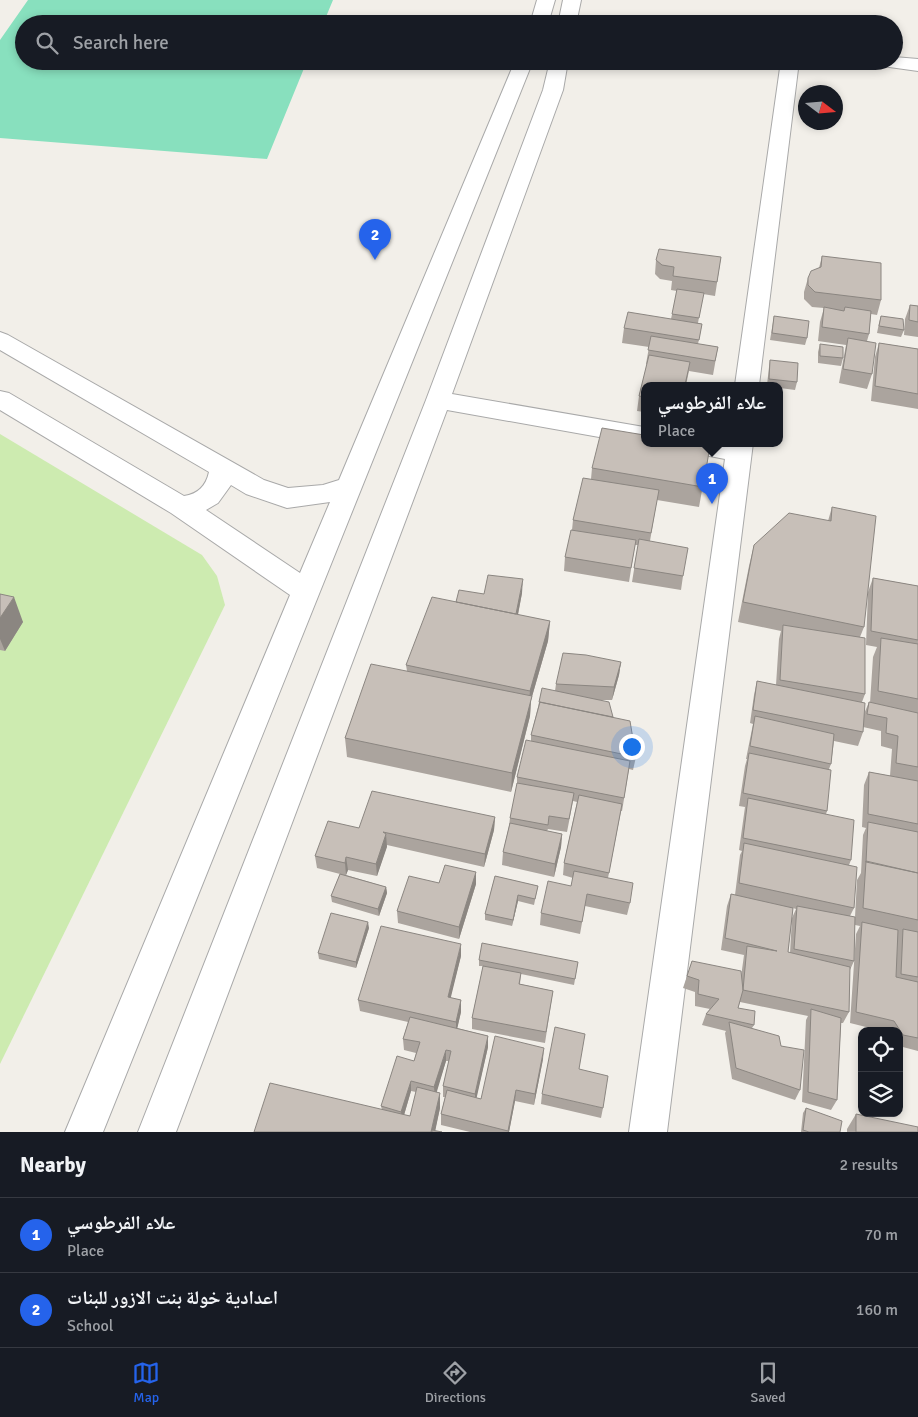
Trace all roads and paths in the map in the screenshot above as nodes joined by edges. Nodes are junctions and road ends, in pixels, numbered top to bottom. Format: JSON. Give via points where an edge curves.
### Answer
{"nodes":[{"id":1,"x":546,"y":0,"type":"edge"},
{"id":2,"x":572,"y":0,"type":"edge"},
{"id":3,"x":542,"y":15,"type":"edge"},
{"id":4,"x":569,"y":15,"type":"edge"},
{"id":5,"x":903,"y":63,"type":"edge"},
{"id":6,"x":918,"y":65,"type":"edge"},
{"id":7,"x":520,"y":70,"type":"edge"},
{"id":8,"x":557,"y":70,"type":"edge"},
{"id":9,"x":789,"y":70,"type":"edge"},
{"id":10,"x":481,"y":165,"type":"junction"},
{"id":11,"x":523,"y":170,"type":"junction"},
{"id":12,"x":0,"y":340,"type":"edge"},
{"id":13,"x":747,"y":382,"type":"edge"},
{"id":14,"x":0,"y":399,"type":"edge"},
{"id":15,"x":438,"y":400,"type":"junction"},
{"id":16,"x":641,"y":435,"type":"edge"},
{"id":17,"x":739,"y":448,"type":"edge"},
{"id":18,"x":222,"y":468,"type":"junction"},
{"id":19,"x":349,"y":486,"type":"junction"},
{"id":20,"x":180,"y":506,"type":"junction"},
{"id":21,"x":305,"y":591,"type":"junction"},
{"id":22,"x":84,"y":1132,"type":"edge"},
{"id":23,"x":156,"y":1132,"type":"edge"},
{"id":24,"x":648,"y":1132,"type":"edge"}],
"edges":[{"from":1,"to":3,"type":"street"},
{"from":2,"to":4,"type":"street"},
{"from":5,"to":6,"type":"street"},
{"from":7,"to":10,"type":"street"},
{"from":8,"to":11,"type":"street","via":[[553,90]]},
{"from":9,"to":13,"type":"street"},
{"from":10,"to":11,"type":"street","via":[[496,160]]},
{"from":10,"to":19,"type":"street"},
{"from":11,"to":15,"type":"street"},
{"from":12,"to":18,"type":"street"},
{"from":14,"to":20,"type":"street"},
{"from":15,"to":16,"type":"street"},
{"from":15,"to":23,"type":"street"},
{"from":17,"to":24,"type":"street"},
{"from":18,"to":19,"type":"street","via":[[255,487],[287,498],[324,494]]},
{"from":18,"to":20,"type":"street","via":[[222,479],[215,490],[199,502]]},
{"from":19,"to":21,"type":"street"},
{"from":20,"to":21,"type":"street"},
{"from":21,"to":22,"type":"street"}]}
